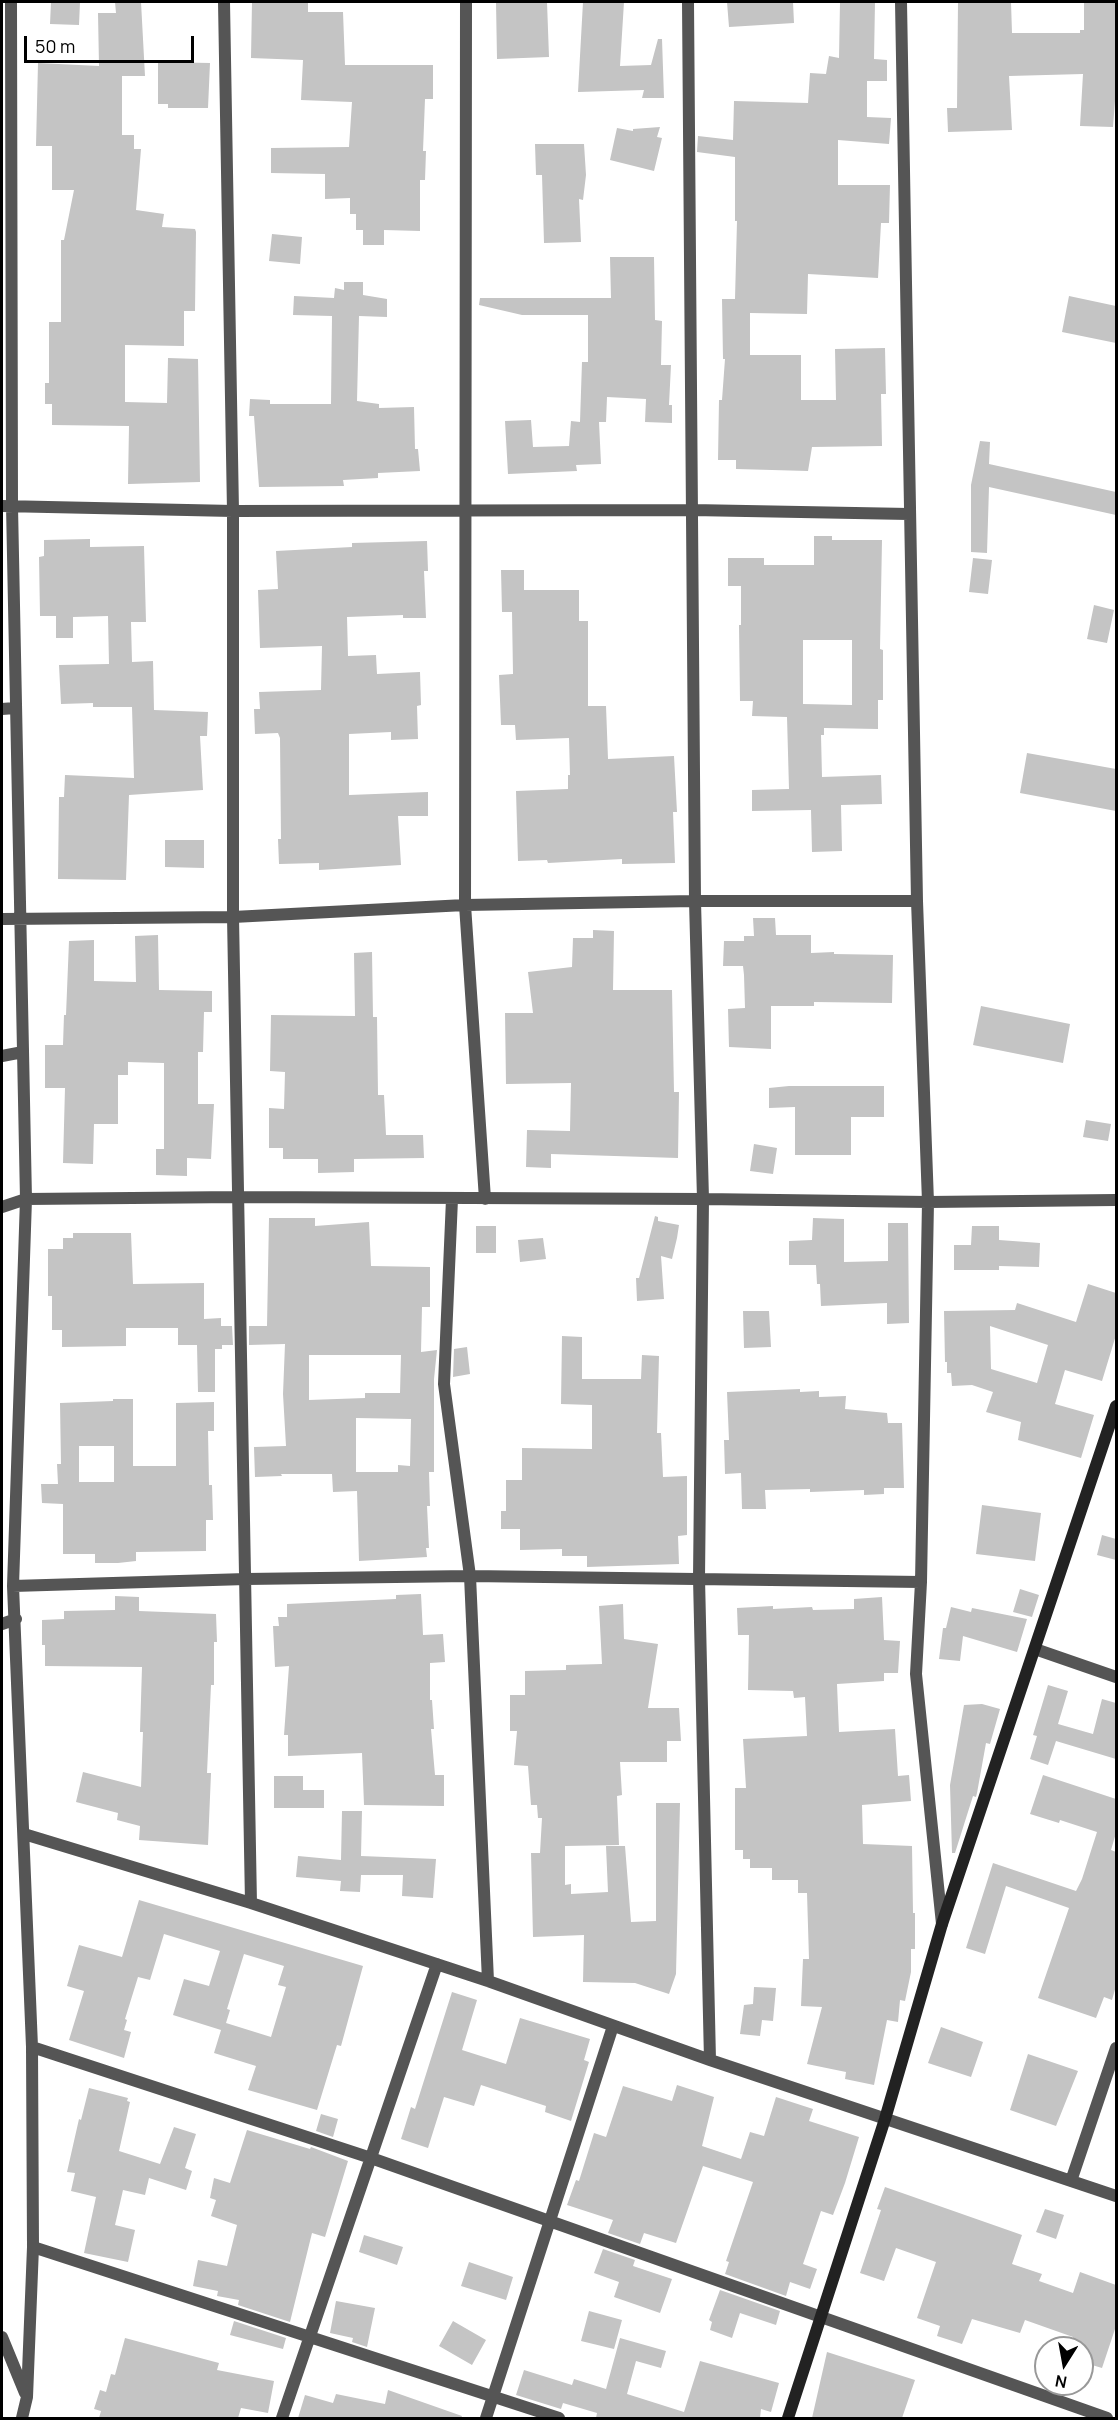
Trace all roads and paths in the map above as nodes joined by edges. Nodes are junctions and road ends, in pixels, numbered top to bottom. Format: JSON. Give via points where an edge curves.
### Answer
{"nodes":[{"id":1,"x":11,"y":2,"type":"edge"},
{"id":2,"x":224,"y":2,"type":"edge"},
{"id":3,"x":465,"y":2,"type":"edge"},
{"id":4,"x":688,"y":2,"type":"edge"},
{"id":5,"x":901,"y":2,"type":"edge"},
{"id":6,"x":7,"y":506,"type":"edge"},
{"id":7,"x":692,"y":510,"type":"junction"},
{"id":8,"x":233,"y":511,"type":"junction"},
{"id":9,"x":466,"y":512,"type":"junction"},
{"id":10,"x":909,"y":513,"type":"junction"},
{"id":11,"x":15,"y":708,"type":"junction"},
{"id":12,"x":2,"y":709,"type":"edge"},
{"id":13,"x":695,"y":901,"type":"junction"},
{"id":14,"x":917,"y":901,"type":"junction"},
{"id":15,"x":465,"y":905,"type":"junction"},
{"id":16,"x":233,"y":917,"type":"junction"},
{"id":17,"x":2,"y":919,"type":"edge"},
{"id":18,"x":20,"y":919,"type":"junction"},
{"id":19,"x":22,"y":1052,"type":"junction"},
{"id":20,"x":2,"y":1056,"type":"edge"},
{"id":21,"x":238,"y":1197,"type":"junction"},
{"id":22,"x":452,"y":1198,"type":"junction"},
{"id":23,"x":26,"y":1199,"type":"junction"},
{"id":24,"x":485,"y":1199,"type":"junction"},
{"id":25,"x":703,"y":1199,"type":"junction"},
{"id":26,"x":1116,"y":1200,"type":"edge"},
{"id":27,"x":928,"y":1202,"type":"junction"},
{"id":28,"x":2,"y":1207,"type":"edge"},
{"id":29,"x":1116,"y":1406,"type":"edge"},
{"id":30,"x":470,"y":1576,"type":"junction"},
{"id":31,"x":699,"y":1578,"type":"junction"},
{"id":32,"x":246,"y":1579,"type":"junction"},
{"id":33,"x":921,"y":1582,"type":"junction"},
{"id":34,"x":14,"y":1586,"type":"junction"},
{"id":35,"x":16,"y":1619,"type":"junction"},
{"id":36,"x":2,"y":1624,"type":"edge"},
{"id":37,"x":1035,"y":1649,"type":"junction"},
{"id":38,"x":1116,"y":1677,"type":"edge"},
{"id":39,"x":24,"y":1834,"type":"junction"},
{"id":40,"x":251,"y":1904,"type":"junction"},
{"id":41,"x":942,"y":1924,"type":"junction"},
{"id":42,"x":437,"y":1964,"type":"junction"},
{"id":43,"x":488,"y":1981,"type":"junction"},
{"id":44,"x":613,"y":2026,"type":"junction"},
{"id":45,"x":32,"y":2047,"type":"junction"},
{"id":46,"x":1116,"y":2048,"type":"edge"},
{"id":47,"x":710,"y":2060,"type":"junction"},
{"id":48,"x":885,"y":2119,"type":"junction"},
{"id":49,"x":371,"y":2158,"type":"junction"},
{"id":50,"x":1071,"y":2181,"type":"junction"},
{"id":51,"x":1116,"y":2196,"type":"edge"},
{"id":52,"x":548,"y":2222,"type":"junction"},
{"id":53,"x":33,"y":2247,"type":"junction"},
{"id":54,"x":821,"y":2317,"type":"junction"},
{"id":55,"x":311,"y":2336,"type":"junction"},
{"id":56,"x":2,"y":2337,"type":"edge"},
{"id":57,"x":27,"y":2397,"type":"junction"},
{"id":58,"x":493,"y":2398,"type":"junction"},
{"id":59,"x":22,"y":2418,"type":"edge"},
{"id":60,"x":282,"y":2418,"type":"edge"},
{"id":61,"x":486,"y":2418,"type":"edge"},
{"id":62,"x":559,"y":2418,"type":"edge"},
{"id":63,"x":788,"y":2418,"type":"edge"},
{"id":64,"x":1107,"y":2418,"type":"edge"}],
"edges":[{"from":1,"to":6,"type":"street"},
{"from":2,"to":8,"type":"street"},
{"from":3,"to":9,"type":"street"},
{"from":4,"to":7,"type":"street"},
{"from":5,"to":10,"type":"street"},
{"from":6,"to":8,"type":"street"},
{"from":6,"to":11,"type":"street"},
{"from":7,"to":9,"type":"street"},
{"from":7,"to":10,"type":"street"},
{"from":7,"to":13,"type":"street"},
{"from":8,"to":9,"type":"street"},
{"from":8,"to":16,"type":"street"},
{"from":9,"to":15,"type":"street"},
{"from":10,"to":14,"type":"street"},
{"from":11,"to":12,"type":"street"},
{"from":11,"to":18,"type":"street"},
{"from":13,"to":14,"type":"street"},
{"from":13,"to":15,"type":"street"},
{"from":13,"to":25,"type":"street"},
{"from":14,"to":27,"type":"street"},
{"from":15,"to":16,"type":"street"},
{"from":15,"to":24,"type":"street"},
{"from":16,"to":18,"type":"street"},
{"from":16,"to":21,"type":"street"},
{"from":17,"to":18,"type":"street"},
{"from":18,"to":19,"type":"street"},
{"from":19,"to":20,"type":"street"},
{"from":19,"to":23,"type":"street"},
{"from":21,"to":22,"type":"street"},
{"from":21,"to":23,"type":"street"},
{"from":21,"to":32,"type":"street"},
{"from":22,"to":24,"type":"street"},
{"from":22,"to":30,"type":"street","via":[[444,1384]]},
{"from":23,"to":28,"type":"street"},
{"from":23,"to":34,"type":"street"},
{"from":24,"to":25,"type":"street"},
{"from":25,"to":27,"type":"street"},
{"from":25,"to":31,"type":"street"},
{"from":26,"to":27,"type":"street"},
{"from":27,"to":33,"type":"street"},
{"from":29,"to":37,"type":"street"},
{"from":30,"to":31,"type":"street"},
{"from":30,"to":32,"type":"street"},
{"from":30,"to":43,"type":"street"},
{"from":31,"to":33,"type":"street"},
{"from":31,"to":47,"type":"street"},
{"from":32,"to":34,"type":"street"},
{"from":32,"to":40,"type":"street"},
{"from":33,"to":41,"type":"street","via":[[916,1674]]},
{"from":34,"to":35,"type":"street"},
{"from":35,"to":36,"type":"street"},
{"from":35,"to":39,"type":"street"},
{"from":37,"to":38,"type":"street"},
{"from":37,"to":41,"type":"street"},
{"from":39,"to":40,"type":"street"},
{"from":39,"to":45,"type":"street"},
{"from":40,"to":42,"type":"street"},
{"from":41,"to":48,"type":"street"},
{"from":42,"to":43,"type":"street"},
{"from":42,"to":49,"type":"street"},
{"from":43,"to":44,"type":"street"},
{"from":44,"to":47,"type":"street"},
{"from":44,"to":52,"type":"street"},
{"from":45,"to":49,"type":"street"},
{"from":45,"to":53,"type":"street"},
{"from":46,"to":50,"type":"street"},
{"from":47,"to":48,"type":"street"},
{"from":48,"to":50,"type":"street"},
{"from":48,"to":54,"type":"street"},
{"from":49,"to":52,"type":"street"},
{"from":49,"to":55,"type":"street"},
{"from":50,"to":51,"type":"street"},
{"from":52,"to":54,"type":"street"},
{"from":52,"to":58,"type":"street"},
{"from":53,"to":55,"type":"street"},
{"from":53,"to":57,"type":"street"},
{"from":54,"to":63,"type":"street"},
{"from":54,"to":64,"type":"street"},
{"from":55,"to":58,"type":"street"},
{"from":55,"to":60,"type":"street"},
{"from":56,"to":57,"type":"street"},
{"from":57,"to":59,"type":"street"},
{"from":58,"to":61,"type":"street"},
{"from":58,"to":62,"type":"street"}]}
